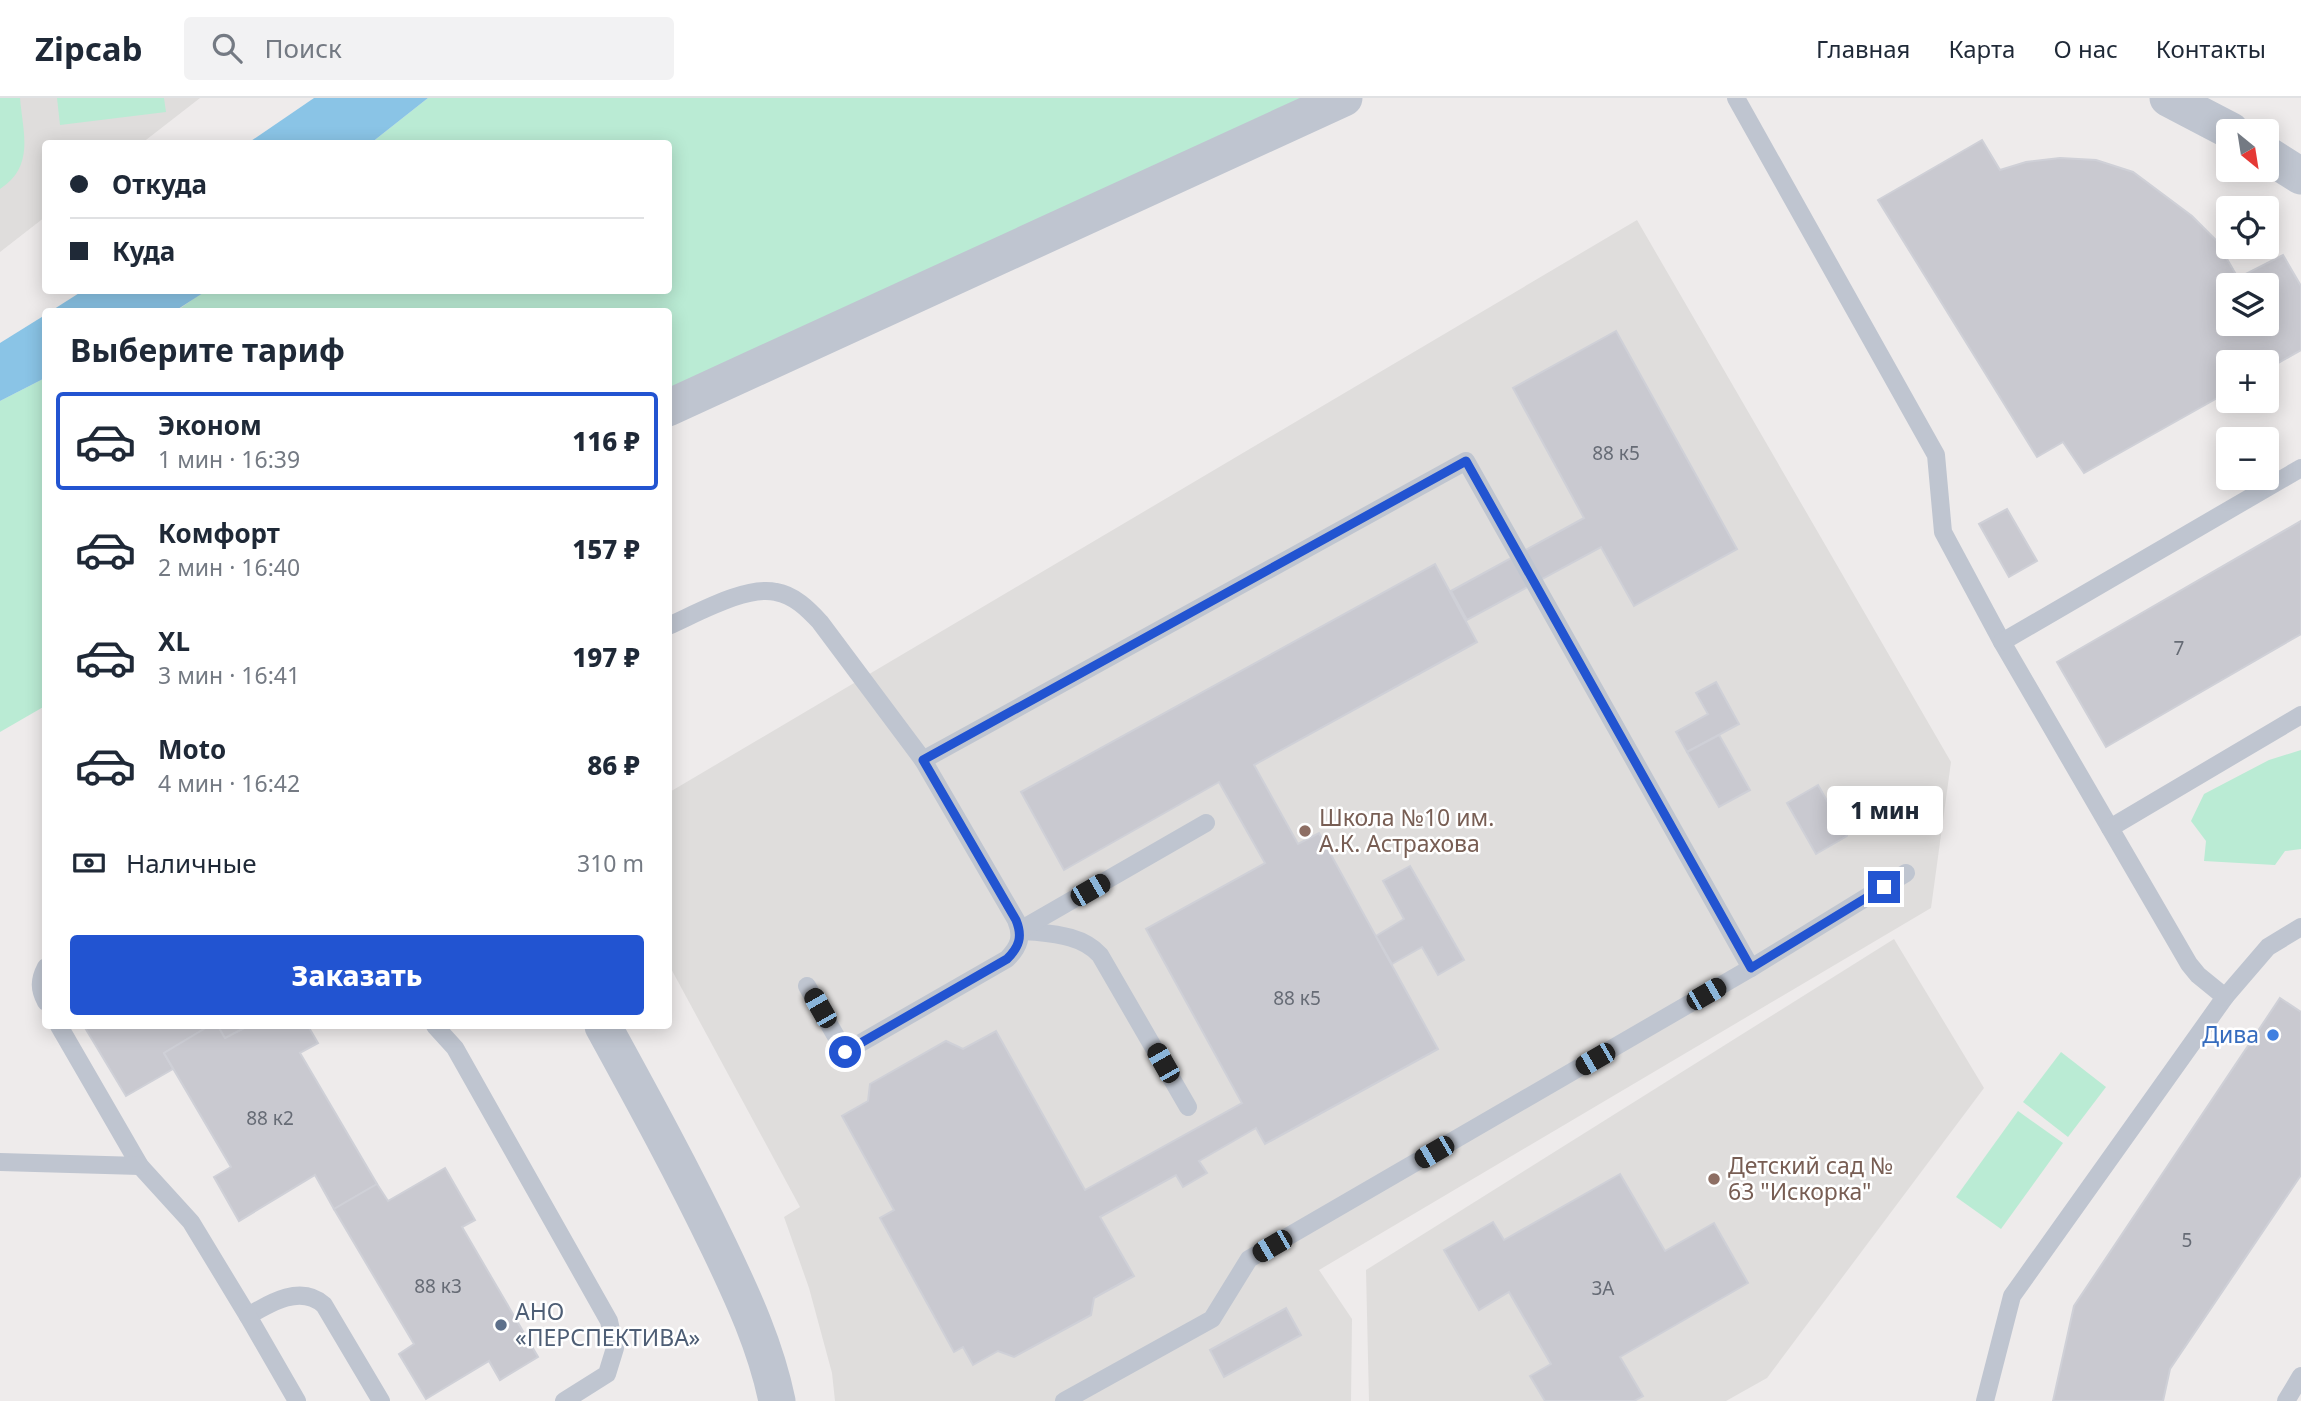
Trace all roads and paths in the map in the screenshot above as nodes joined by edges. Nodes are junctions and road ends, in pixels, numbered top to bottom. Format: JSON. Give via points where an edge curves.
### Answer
{"nodes":[{"id":1,"x":1344,"y":98,"type":"edge"},
{"id":2,"x":1736,"y":98,"type":"edge"},
{"id":3,"x":2168,"y":98,"type":"edge"},
{"id":4,"x":2216,"y":123,"type":"edge"},
{"id":5,"x":2279,"y":162,"type":"edge"},
{"id":6,"x":2301,"y":176,"type":"edge"},
{"id":7,"x":672,"y":406,"type":"edge"},
{"id":8,"x":2301,"y":468,"type":"edge"},
{"id":9,"x":672,"y":624,"type":"edge"},
{"id":10,"x":2002,"y":642,"type":"junction"},
{"id":11,"x":2301,"y":715,"type":"edge"},
{"id":12,"x":923,"y":760,"type":"junction"},
{"id":13,"x":1206,"y":822,"type":"dead end"},
{"id":14,"x":2110,"y":828,"type":"junction"},
{"id":15,"x":1906,"y":873,"type":"dead end"},
{"id":16,"x":2301,"y":927,"type":"edge"},
{"id":17,"x":1020,"y":930,"type":"junction"},
{"id":18,"x":1751,"y":968,"type":"junction"},
{"id":19,"x":42,"y":976,"type":"edge"},
{"id":20,"x":807,"y":986,"type":"dead end"},
{"id":21,"x":42,"y":993,"type":"edge"},
{"id":22,"x":2225,"y":997,"type":"junction"},
{"id":23,"x":61,"y":1029,"type":"edge"},
{"id":24,"x":438,"y":1029,"type":"edge"},
{"id":25,"x":605,"y":1029,"type":"edge"},
{"id":26,"x":1188,"y":1107,"type":"dead end"},
{"id":27,"x":0,"y":1162,"type":"edge"},
{"id":28,"x":140,"y":1166,"type":"junction"},
{"id":29,"x":248,"y":1316,"type":"junction"},
{"id":30,"x":2301,"y":1376,"type":"edge"},
{"id":31,"x":297,"y":1401,"type":"edge"},
{"id":32,"x":381,"y":1401,"type":"edge"},
{"id":33,"x":565,"y":1401,"type":"edge"},
{"id":34,"x":777,"y":1401,"type":"edge"},
{"id":35,"x":1064,"y":1401,"type":"edge"},
{"id":36,"x":1985,"y":1401,"type":"edge"},
{"id":37,"x":2286,"y":1401,"type":"edge"}],
"edges":[{"from":1,"to":7,"type":"street"},
{"from":2,"to":10,"type":"lane","via":[[1936,455],[1943,532]]},
{"from":3,"to":4,"type":"street"},
{"from":5,"to":6,"type":"street"},
{"from":8,"to":10,"type":"lane"},
{"from":9,"to":12,"type":"lane","via":[[758,591],[791,597],[820,622]]},
{"from":10,"to":14,"type":"lane"},
{"from":11,"to":14,"type":"lane"},
{"from":12,"to":17,"type":"lane"},
{"from":12,"to":18,"type":"lane","via":[[1466,461]]},
{"from":13,"to":17,"type":"lane"},
{"from":14,"to":22,"type":"lane","via":[[2189,964]]},
{"from":15,"to":18,"type":"lane"},
{"from":16,"to":22,"type":"lane","via":[[2268,947]]},
{"from":17,"to":20,"type":"lane","via":[[1020,942],[1007,959],[845,1052]]},
{"from":17,"to":26,"type":"lane","via":[[1079,939],[1100,955]]},
{"from":18,"to":35,"type":"lane","via":[[1249,1259],[1212,1319]]},
{"from":19,"to":21,"type":"lane"},
{"from":22,"to":36,"type":"lane","via":[[2012,1296]]},
{"from":23,"to":28,"type":"lane"},
{"from":24,"to":33,"type":"lane","via":[[455,1048],[614,1335],[607,1374]]},
{"from":25,"to":34,"type":"street","via":[[695,1197],[738,1289],[765,1353]]},
{"from":27,"to":28,"type":"lane"},
{"from":28,"to":29,"type":"lane","via":[[191,1222]]},
{"from":29,"to":31,"type":"lane"},
{"from":29,"to":32,"type":"lane","via":[[290,1296],[316,1298]]},
{"from":30,"to":37,"type":"lane"}]}
